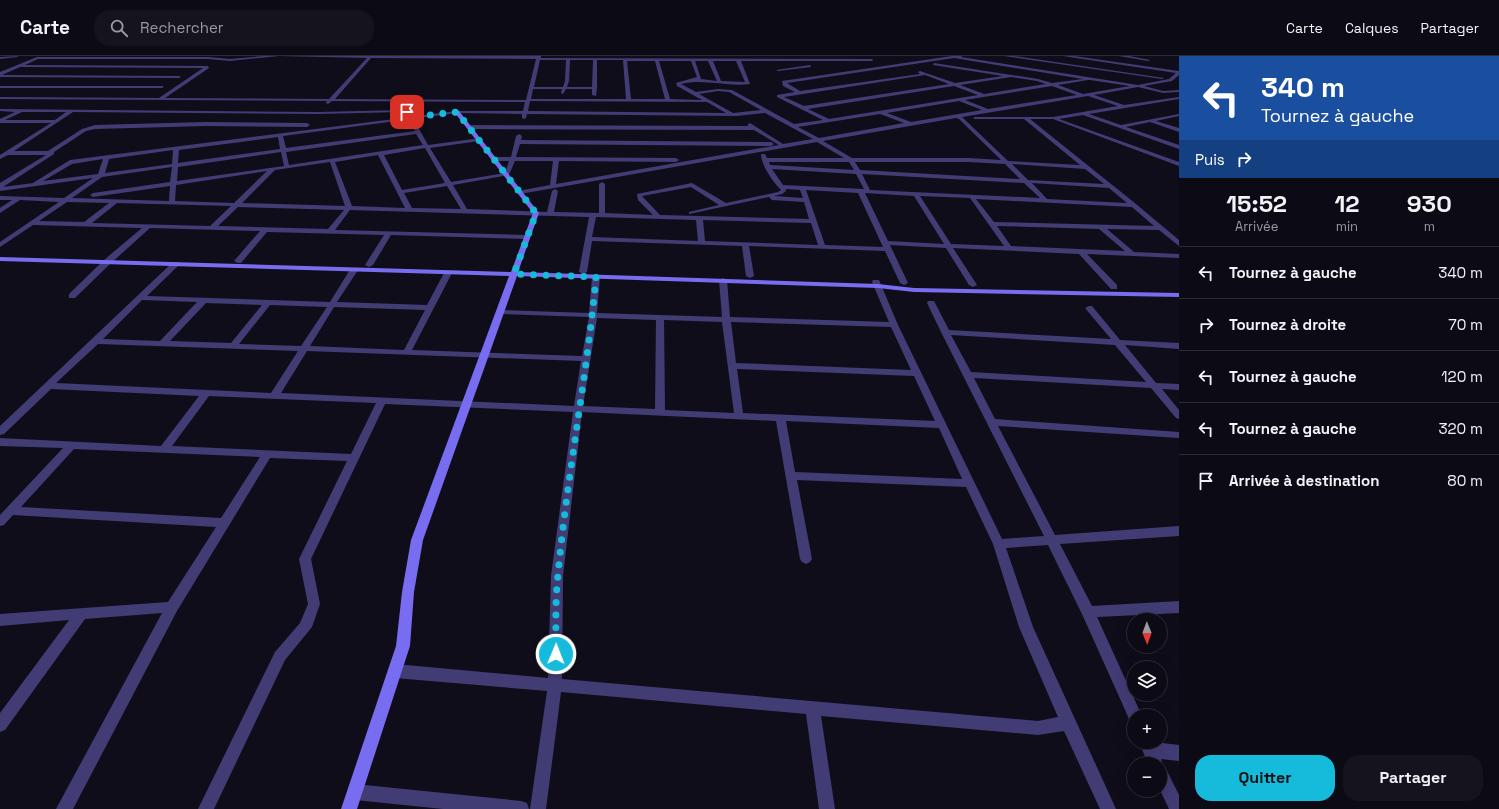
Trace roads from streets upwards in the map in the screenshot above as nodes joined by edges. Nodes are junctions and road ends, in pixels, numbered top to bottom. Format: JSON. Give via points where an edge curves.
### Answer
{"nodes":[{"id":1,"x":17,"y":56,"type":"edge"},
{"id":2,"x":230,"y":56,"type":"edge"},
{"id":3,"x":269,"y":56,"type":"edge"},
{"id":4,"x":277,"y":56,"type":"edge"},
{"id":5,"x":280,"y":56,"type":"edge"},
{"id":6,"x":868,"y":56,"type":"edge"},
{"id":7,"x":962,"y":56,"type":"edge"},
{"id":8,"x":1006,"y":56,"type":"edge"},
{"id":9,"x":1065,"y":56,"type":"edge"},
{"id":10,"x":1121,"y":56,"type":"edge"},
{"id":11,"x":1153,"y":56,"type":"edge"},
{"id":12,"x":7,"y":57,"type":"edge"},
{"id":13,"x":122,"y":57,"type":"edge"},
{"id":14,"x":370,"y":57,"type":"edge"},
{"id":15,"x":619,"y":57,"type":"edge"},
{"id":16,"x":954,"y":57,"type":"junction"},
{"id":17,"x":208,"y":58,"type":"junction"},
{"id":18,"x":238,"y":58,"type":"edge"},
{"id":19,"x":539,"y":58,"type":"edge"},
{"id":20,"x":703,"y":58,"type":"edge"},
{"id":21,"x":1022,"y":58,"type":"junction"},
{"id":22,"x":0,"y":59,"type":"edge"},
{"id":23,"x":568,"y":59,"type":"junction"},
{"id":24,"x":595,"y":59,"type":"junction"},
{"id":25,"x":1054,"y":59,"type":"dead end"},
{"id":26,"x":220,"y":60,"type":"junction"},
{"id":27,"x":626,"y":60,"type":"junction"},
{"id":28,"x":657,"y":60,"type":"junction"},
{"id":29,"x":692,"y":60,"type":"junction"},
{"id":30,"x":710,"y":60,"type":"junction"},
{"id":31,"x":738,"y":60,"type":"junction"},
{"id":32,"x":1148,"y":60,"type":"junction"},
{"id":33,"x":924,"y":62,"type":"junction"},
{"id":34,"x":1048,"y":62,"type":"junction"},
{"id":35,"x":1127,"y":64,"type":"junction"},
{"id":36,"x":901,"y":65,"type":"junction"},
{"id":37,"x":17,"y":66,"type":"junction"},
{"id":38,"x":105,"y":66,"type":"junction"},
{"id":39,"x":1138,"y":66,"type":"junction"},
{"id":40,"x":194,"y":67,"type":"junction"},
{"id":41,"x":208,"y":67,"type":"junction"},
{"id":42,"x":1014,"y":67,"type":"junction"},
{"id":43,"x":778,"y":70,"type":"dead end"},
{"id":44,"x":869,"y":70,"type":"junction"},
{"id":45,"x":1179,"y":72,"type":"edge"},
{"id":46,"x":1123,"y":73,"type":"junction"},
{"id":47,"x":835,"y":74,"type":"junction"},
{"id":48,"x":926,"y":74,"type":"junction"},
{"id":49,"x":0,"y":75,"type":"edge"},
{"id":50,"x":86,"y":76,"type":"junction"},
{"id":51,"x":1011,"y":76,"type":"junction"},
{"id":52,"x":179,"y":77,"type":"junction"},
{"id":53,"x":1088,"y":79,"type":"junction"},
{"id":54,"x":696,"y":80,"type":"junction"},
{"id":55,"x":1170,"y":80,"type":"junction"},
{"id":56,"x":1162,"y":81,"type":"junction"},
{"id":57,"x":1179,"y":81,"type":"edge"},
{"id":58,"x":720,"y":83,"type":"junction"},
{"id":59,"x":1119,"y":83,"type":"junction"},
{"id":60,"x":858,"y":84,"type":"junction"},
{"id":61,"x":955,"y":84,"type":"junction"},
{"id":62,"x":1051,"y":84,"type":"junction"},
{"id":63,"x":1138,"y":86,"type":"junction"},
{"id":64,"x":0,"y":87,"type":"edge"},
{"id":65,"x":66,"y":87,"type":"junction"},
{"id":66,"x":162,"y":87,"type":"junction"},
{"id":67,"x":531,"y":88,"type":"junction"},
{"id":68,"x":563,"y":88,"type":"junction"},
{"id":69,"x":594,"y":88,"type":"junction"},
{"id":70,"x":1018,"y":90,"type":"junction"},
{"id":71,"x":156,"y":91,"type":"dead end"},
{"id":72,"x":1179,"y":91,"type":"edge"},
{"id":73,"x":1168,"y":92,"type":"junction"},
{"id":74,"x":800,"y":93,"type":"junction"},
{"id":75,"x":694,"y":94,"type":"junction"},
{"id":76,"x":1031,"y":94,"type":"dead end"},
{"id":77,"x":150,"y":95,"type":"dead end"},
{"id":78,"x":885,"y":95,"type":"junction"},
{"id":79,"x":982,"y":95,"type":"junction"},
{"id":80,"x":1086,"y":95,"type":"junction"},
{"id":81,"x":1038,"y":96,"type":"dead end"},
{"id":82,"x":0,"y":98,"type":"edge"},
{"id":83,"x":44,"y":98,"type":"junction"},
{"id":84,"x":144,"y":99,"type":"junction"},
{"id":85,"x":160,"y":99,"type":"junction"},
{"id":86,"x":958,"y":99,"type":"junction"},
{"id":87,"x":330,"y":100,"type":"junction"},
{"id":88,"x":528,"y":101,"type":"junction"},
{"id":89,"x":561,"y":101,"type":"junction"},
{"id":90,"x":594,"y":101,"type":"junction"},
{"id":91,"x":622,"y":101,"type":"junction"},
{"id":92,"x":629,"y":101,"type":"junction"},
{"id":93,"x":668,"y":101,"type":"junction"},
{"id":94,"x":707,"y":101,"type":"junction"},
{"id":95,"x":898,"y":101,"type":"dead end"},
{"id":96,"x":1051,"y":101,"type":"junction"},
{"id":97,"x":905,"y":104,"type":"dead end"},
{"id":98,"x":1019,"y":106,"type":"junction"},
{"id":99,"x":1124,"y":106,"type":"junction"},
{"id":100,"x":912,"y":107,"type":"junction"},
{"id":101,"x":803,"y":108,"type":"junction"},
{"id":102,"x":0,"y":110,"type":"edge"},
{"id":103,"x":21,"y":111,"type":"junction"},
{"id":104,"x":71,"y":111,"type":"junction"},
{"id":105,"x":766,"y":111,"type":"junction"},
{"id":106,"x":989,"y":111,"type":"junction"},
{"id":107,"x":116,"y":112,"type":"junction"},
{"id":108,"x":457,"y":112,"type":"junction"},
{"id":109,"x":525,"y":112,"type":"junction"},
{"id":110,"x":881,"y":112,"type":"junction"},
{"id":111,"x":624,"y":114,"type":"junction"},
{"id":112,"x":1083,"y":114,"type":"junction"},
{"id":113,"x":732,"y":115,"type":"junction"},
{"id":114,"x":1179,"y":115,"type":"edge"},
{"id":115,"x":110,"y":116,"type":"dead end"},
{"id":116,"x":959,"y":117,"type":"junction"},
{"id":117,"x":410,"y":118,"type":"junction"},
{"id":118,"x":1025,"y":118,"type":"junction"},
{"id":119,"x":1053,"y":118,"type":"junction"},
{"id":120,"x":103,"y":119,"type":"dead end"},
{"id":121,"x":313,"y":119,"type":"junction"},
{"id":122,"x":827,"y":120,"type":"junction"},
{"id":123,"x":55,"y":121,"type":"junction"},
{"id":124,"x":1150,"y":121,"type":"junction"},
{"id":125,"x":0,"y":122,"type":"edge"},
{"id":126,"x":910,"y":124,"type":"junction"},
{"id":127,"x":793,"y":126,"type":"junction"},
{"id":128,"x":1120,"y":126,"type":"junction"},
{"id":129,"x":469,"y":127,"type":"junction"},
{"id":130,"x":521,"y":127,"type":"junction"},
{"id":131,"x":624,"y":128,"type":"junction"},
{"id":132,"x":754,"y":128,"type":"junction"},
{"id":133,"x":84,"y":130,"type":"junction"},
{"id":134,"x":1179,"y":130,"type":"edge"},
{"id":135,"x":301,"y":132,"type":"junction"},
{"id":136,"x":418,"y":132,"type":"junction"},
{"id":137,"x":280,"y":134,"type":"junction"},
{"id":138,"x":478,"y":139,"type":"junction"},
{"id":139,"x":820,"y":141,"type":"junction"},
{"id":140,"x":518,"y":142,"type":"junction"},
{"id":141,"x":783,"y":145,"type":"junction"},
{"id":142,"x":427,"y":146,"type":"junction"},
{"id":143,"x":1179,"y":147,"type":"edge"},
{"id":144,"x":176,"y":148,"type":"junction"},
{"id":145,"x":283,"y":150,"type":"junction"},
{"id":146,"x":626,"y":151,"type":"junction"},
{"id":147,"x":0,"y":153,"type":"edge"},
{"id":148,"x":7,"y":153,"type":"junction"},
{"id":149,"x":49,"y":153,"type":"junction"},
{"id":150,"x":380,"y":153,"type":"junction"},
{"id":151,"x":0,"y":157,"type":"edge"},
{"id":152,"x":107,"y":157,"type":"junction"},
{"id":153,"x":494,"y":159,"type":"junction"},
{"id":154,"x":513,"y":159,"type":"junction"},
{"id":155,"x":556,"y":159,"type":"junction"},
{"id":156,"x":332,"y":160,"type":"junction"},
{"id":157,"x":851,"y":160,"type":"junction"},
{"id":158,"x":699,"y":161,"type":"junction"},
{"id":159,"x":1005,"y":162,"type":"junction"},
{"id":160,"x":1179,"y":164,"type":"edge"},
{"id":161,"x":175,"y":165,"type":"junction"},
{"id":162,"x":1085,"y":166,"type":"junction"},
{"id":163,"x":287,"y":167,"type":"junction"},
{"id":164,"x":768,"y":168,"type":"junction"},
{"id":165,"x":273,"y":169,"type":"junction"},
{"id":166,"x":857,"y":171,"type":"junction"},
{"id":167,"x":602,"y":172,"type":"junction"},
{"id":168,"x":507,"y":174,"type":"junction"},
{"id":169,"x":101,"y":175,"type":"junction"},
{"id":170,"x":1025,"y":181,"type":"junction"},
{"id":171,"x":174,"y":183,"type":"junction"},
{"id":172,"x":35,"y":184,"type":"junction"},
{"id":173,"x":450,"y":184,"type":"junction"},
{"id":174,"x":0,"y":186,"type":"edge"},
{"id":175,"x":782,"y":186,"type":"junction"},
{"id":176,"x":1109,"y":186,"type":"junction"},
{"id":177,"x":802,"y":187,"type":"junction"},
{"id":178,"x":0,"y":189,"type":"edge"},
{"id":179,"x":554,"y":189,"type":"junction"},
{"id":180,"x":860,"y":190,"type":"junction"},
{"id":181,"x":868,"y":191,"type":"junction"},
{"id":182,"x":401,"y":192,"type":"junction"},
{"id":183,"x":520,"y":192,"type":"junction"},
{"id":184,"x":916,"y":194,"type":"junction"},
{"id":185,"x":971,"y":196,"type":"junction"},
{"id":186,"x":762,"y":197,"type":"junction"},
{"id":187,"x":0,"y":198,"type":"edge"},
{"id":188,"x":19,"y":198,"type":"junction"},
{"id":189,"x":66,"y":199,"type":"junction"},
{"id":190,"x":806,"y":200,"type":"junction"},
{"id":191,"x":1046,"y":200,"type":"junction"},
{"id":192,"x":116,"y":201,"type":"junction"},
{"id":193,"x":172,"y":202,"type":"junction"},
{"id":194,"x":235,"y":204,"type":"junction"},
{"id":195,"x":724,"y":205,"type":"junction"},
{"id":196,"x":1134,"y":205,"type":"junction"},
{"id":197,"x":348,"y":207,"type":"junction"},
{"id":198,"x":409,"y":209,"type":"junction"},
{"id":199,"x":0,"y":211,"type":"edge"},
{"id":200,"x":465,"y":211,"type":"junction"},
{"id":201,"x":536,"y":213,"type":"junction"},
{"id":202,"x":550,"y":213,"type":"junction"},
{"id":203,"x":593,"y":214,"type":"junction"},
{"id":204,"x":602,"y":215,"type":"junction"},
{"id":205,"x":657,"y":215,"type":"junction"},
{"id":206,"x":677,"y":216,"type":"junction"},
{"id":207,"x":699,"y":217,"type":"junction"},
{"id":208,"x":813,"y":221,"type":"junction"},
{"id":209,"x":32,"y":223,"type":"junction"},
{"id":210,"x":85,"y":224,"type":"junction"},
{"id":211,"x":992,"y":224,"type":"junction"},
{"id":212,"x":149,"y":226,"type":"junction"},
{"id":213,"x":1102,"y":227,"type":"junction"},
{"id":214,"x":212,"y":228,"type":"junction"},
{"id":215,"x":1160,"y":228,"type":"junction"},
{"id":216,"x":265,"y":230,"type":"junction"},
{"id":217,"x":330,"y":231,"type":"junction"},
{"id":218,"x":389,"y":233,"type":"junction"},
{"id":219,"x":527,"y":237,"type":"junction"},
{"id":220,"x":589,"y":239,"type":"junction"},
{"id":221,"x":702,"y":242,"type":"junction"},
{"id":222,"x":745,"y":244,"type":"junction"},
{"id":223,"x":1179,"y":244,"type":"edge"},
{"id":224,"x":0,"y":245,"type":"edge"},
{"id":225,"x":886,"y":246,"type":"junction"},
{"id":226,"x":949,"y":246,"type":"junction"},
{"id":227,"x":822,"y":247,"type":"junction"},
{"id":228,"x":1009,"y":249,"type":"junction"},
{"id":229,"x":1081,"y":252,"type":"junction"},
{"id":230,"x":0,"y":254,"type":"edge"},
{"id":231,"x":1132,"y":254,"type":"junction"},
{"id":232,"x":1179,"y":256,"type":"edge"},
{"id":233,"x":0,"y":259,"type":"edge"},
{"id":234,"x":110,"y":260,"type":"junction"},
{"id":235,"x":238,"y":261,"type":"junction"},
{"id":236,"x":176,"y":264,"type":"junction"},
{"id":237,"x":368,"y":265,"type":"junction"},
{"id":238,"x":354,"y":270,"type":"junction"},
{"id":239,"x":515,"y":272,"type":"junction"},
{"id":240,"x":583,"y":272,"type":"junction"},
{"id":241,"x":448,"y":273,"type":"junction"},
{"id":242,"x":750,"y":276,"type":"junction"},
{"id":243,"x":596,"y":277,"type":"junction"},
{"id":244,"x":723,"y":280,"type":"junction"},
{"id":245,"x":904,"y":283,"type":"junction"},
{"id":246,"x":877,"y":284,"type":"junction"},
{"id":247,"x":973,"y":285,"type":"junction"},
{"id":248,"x":1114,"y":287,"type":"junction"},
{"id":249,"x":1179,"y":288,"type":"edge"},
{"id":250,"x":1179,"y":295,"type":"edge"},
{"id":251,"x":72,"y":296,"type":"dead end"},
{"id":252,"x":141,"y":298,"type":"junction"},
{"id":253,"x":204,"y":300,"type":"junction"},
{"id":254,"x":268,"y":302,"type":"junction"},
{"id":255,"x":931,"y":303,"type":"dead end"},
{"id":256,"x":332,"y":304,"type":"junction"},
{"id":257,"x":430,"y":308,"type":"junction"},
{"id":258,"x":1089,"y":308,"type":"dead end"},
{"id":259,"x":500,"y":312,"type":"junction"},
{"id":260,"x":593,"y":316,"type":"junction"},
{"id":261,"x":660,"y":318,"type":"junction"},
{"id":262,"x":726,"y":319,"type":"junction"},
{"id":263,"x":894,"y":325,"type":"junction"},
{"id":264,"x":946,"y":332,"type":"junction"},
{"id":265,"x":96,"y":341,"type":"junction"},
{"id":266,"x":1118,"y":342,"type":"junction"},
{"id":267,"x":164,"y":343,"type":"junction"},
{"id":268,"x":233,"y":346,"type":"junction"},
{"id":269,"x":1179,"y":346,"type":"edge"},
{"id":270,"x":304,"y":348,"type":"junction"},
{"id":271,"x":407,"y":352,"type":"junction"},
{"id":272,"x":484,"y":355,"type":"junction"},
{"id":273,"x":587,"y":359,"type":"junction"},
{"id":274,"x":732,"y":366,"type":"junction"},
{"id":275,"x":917,"y":373,"type":"junction"},
{"id":276,"x":967,"y":374,"type":"junction"},
{"id":277,"x":48,"y":386,"type":"junction"},
{"id":278,"x":1154,"y":386,"type":"junction"},
{"id":279,"x":1179,"y":388,"type":"edge"},
{"id":280,"x":206,"y":393,"type":"junction"},
{"id":281,"x":274,"y":396,"type":"junction"},
{"id":282,"x":382,"y":401,"type":"junction"},
{"id":283,"x":466,"y":404,"type":"junction"},
{"id":284,"x":578,"y":410,"type":"junction"},
{"id":285,"x":660,"y":413,"type":"junction"},
{"id":286,"x":739,"y":416,"type":"junction"},
{"id":287,"x":1179,"y":416,"type":"edge"},
{"id":288,"x":780,"y":418,"type":"junction"},
{"id":289,"x":991,"y":422,"type":"junction"},
{"id":290,"x":942,"y":425,"type":"junction"},
{"id":291,"x":0,"y":432,"type":"edge"},
{"id":292,"x":1179,"y":435,"type":"edge"},
{"id":293,"x":0,"y":442,"type":"edge"},
{"id":294,"x":72,"y":445,"type":"junction"},
{"id":295,"x":164,"y":449,"type":"junction"},
{"id":296,"x":266,"y":454,"type":"junction"},
{"id":297,"x":355,"y":458,"type":"junction"},
{"id":298,"x":791,"y":476,"type":"junction"},
{"id":299,"x":969,"y":483,"type":"junction"},
{"id":300,"x":10,"y":511,"type":"junction"},
{"id":301,"x":0,"y":522,"type":"edge"},
{"id":302,"x":224,"y":523,"type":"junction"},
{"id":303,"x":1179,"y":531,"type":"edge"},
{"id":304,"x":1052,"y":541,"type":"junction"},
{"id":305,"x":999,"y":544,"type":"junction"},
{"id":306,"x":806,"y":559,"type":"dead end"},
{"id":307,"x":172,"y":607,"type":"junction"},
{"id":308,"x":1179,"y":607,"type":"edge"},
{"id":309,"x":1088,"y":612,"type":"junction"},
{"id":310,"x":82,"y":613,"type":"junction"},
{"id":311,"x":0,"y":620,"type":"edge"},
{"id":312,"x":395,"y":671,"type":"junction"},
{"id":313,"x":555,"y":685,"type":"junction"},
{"id":314,"x":812,"y":708,"type":"junction"},
{"id":315,"x":1132,"y":709,"type":"edge"},
{"id":316,"x":1068,"y":723,"type":"junction"},
{"id":317,"x":0,"y":725,"type":"edge"},
{"id":318,"x":1151,"y":752,"type":"edge"},
{"id":319,"x":1179,"y":753,"type":"edge"},
{"id":320,"x":1167,"y":787,"type":"edge"},
{"id":321,"x":355,"y":792,"type":"junction"},
{"id":322,"x":64,"y":809,"type":"edge"},
{"id":323,"x":206,"y":809,"type":"edge"},
{"id":324,"x":349,"y":809,"type":"edge"},
{"id":325,"x":521,"y":809,"type":"edge"},
{"id":326,"x":538,"y":809,"type":"edge"},
{"id":327,"x":827,"y":809,"type":"edge"},
{"id":328,"x":1108,"y":809,"type":"edge"},
{"id":329,"x":1177,"y":809,"type":"edge"}],
"edges":[{"from":1,"to":12,"type":"street"},
{"from":2,"to":26,"type":"street"},
{"from":3,"to":4,"type":"street"},
{"from":3,"to":18,"type":"street"},
{"from":5,"to":14,"type":"street"},
{"from":6,"to":31,"type":"street","via":[[872,60]]},
{"from":7,"to":16,"type":"street"},
{"from":8,"to":21,"type":"street"},
{"from":9,"to":35,"type":"street"},
{"from":10,"to":32,"type":"street"},
{"from":11,"to":32,"type":"street"},
{"from":12,"to":22,"type":"street"},
{"from":13,"to":17,"type":"street"},
{"from":13,"to":37,"type":"street","via":[[37,58]]},
{"from":13,"to":38,"type":"street"},
{"from":14,"to":19,"type":"street"},
{"from":14,"to":87,"type":"street"},
{"from":15,"to":24,"type":"street"},
{"from":15,"to":27,"type":"street"},
{"from":16,"to":33,"type":"street"},
{"from":16,"to":42,"type":"street"},
{"from":17,"to":26,"type":"street"},
{"from":17,"to":40,"type":"street"},
{"from":18,"to":26,"type":"street"},
{"from":19,"to":23,"type":"street"},
{"from":19,"to":67,"type":"street"},
{"from":20,"to":29,"type":"street"},
{"from":20,"to":30,"type":"street"},
{"from":21,"to":34,"type":"street"},
{"from":21,"to":42,"type":"street"},
{"from":23,"to":24,"type":"street"},
{"from":23,"to":68,"type":"street","via":[[567,81]]},
{"from":24,"to":69,"type":"street"},
{"from":25,"to":34,"type":"street"},
{"from":26,"to":41,"type":"street"},
{"from":27,"to":28,"type":"street"},
{"from":27,"to":92,"type":"street"},
{"from":28,"to":29,"type":"street"},
{"from":28,"to":93,"type":"street"},
{"from":29,"to":54,"type":"street","via":[[698,78]]},
{"from":30,"to":31,"type":"street"},
{"from":30,"to":58,"type":"street"},
{"from":31,"to":58,"type":"street","via":[[748,83]]},
{"from":32,"to":39,"type":"street"},
{"from":33,"to":36,"type":"street"},
{"from":33,"to":51,"type":"street"},
{"from":34,"to":46,"type":"street"},
{"from":35,"to":39,"type":"street"},
{"from":35,"to":46,"type":"street"},
{"from":36,"to":44,"type":"street"},
{"from":36,"to":48,"type":"street"},
{"from":37,"to":38,"type":"street"},
{"from":37,"to":49,"type":"street"},
{"from":38,"to":40,"type":"street"},
{"from":38,"to":50,"type":"street"},
{"from":39,"to":45,"type":"street"},
{"from":40,"to":41,"type":"street"},
{"from":40,"to":52,"type":"street"},
{"from":41,"to":85,"type":"street"},
{"from":42,"to":53,"type":"street"},
{"from":43,"to":44,"type":"street","via":[[847,61]]},
{"from":44,"to":47,"type":"street"},
{"from":45,"to":55,"type":"street"},
{"from":46,"to":55,"type":"street"},
{"from":46,"to":59,"type":"street"},
{"from":47,"to":60,"type":"street"},
{"from":47,"to":74,"type":"street","via":[[784,82]]},
{"from":48,"to":60,"type":"street"},
{"from":48,"to":61,"type":"street"},
{"from":49,"to":50,"type":"street"},
{"from":50,"to":52,"type":"street"},
{"from":50,"to":65,"type":"street"},
{"from":51,"to":61,"type":"street"},
{"from":51,"to":62,"type":"street"},
{"from":52,"to":66,"type":"street"},
{"from":53,"to":59,"type":"street"},
{"from":53,"to":62,"type":"street"},
{"from":54,"to":58,"type":"street"},
{"from":54,"to":75,"type":"street","via":[[678,83]]},
{"from":55,"to":56,"type":"street"},
{"from":56,"to":57,"type":"street"},
{"from":56,"to":63,"type":"street"},
{"from":59,"to":63,"type":"street"},
{"from":60,"to":74,"type":"street"},
{"from":60,"to":78,"type":"street"},
{"from":61,"to":78,"type":"street"},
{"from":61,"to":79,"type":"street"},
{"from":62,"to":70,"type":"street"},
{"from":62,"to":80,"type":"street"},
{"from":63,"to":73,"type":"street"},
{"from":63,"to":80,"type":"street"},
{"from":64,"to":65,"type":"street"},
{"from":65,"to":66,"type":"street"},
{"from":65,"to":83,"type":"street"},
{"from":66,"to":71,"type":"street"},
{"from":67,"to":68,"type":"street"},
{"from":67,"to":88,"type":"street"},
{"from":68,"to":69,"type":"street"},
{"from":68,"to":89,"type":"street"},
{"from":69,"to":90,"type":"street"},
{"from":70,"to":76,"type":"street"},
{"from":70,"to":79,"type":"street"},
{"from":72,"to":73,"type":"street"},
{"from":73,"to":99,"type":"street","via":[[1179,98]]},
{"from":74,"to":101,"type":"street","via":[[779,96]]},
{"from":75,"to":94,"type":"street"},
{"from":75,"to":105,"type":"street","via":[[730,91]]},
{"from":77,"to":84,"type":"street"},
{"from":78,"to":95,"type":"street"},
{"from":78,"to":101,"type":"street"},
{"from":79,"to":86,"type":"street"},
{"from":80,"to":96,"type":"street"},
{"from":80,"to":99,"type":"street"},
{"from":81,"to":96,"type":"street"},
{"from":82,"to":83,"type":"street"},
{"from":83,"to":84,"type":"street"},
{"from":83,"to":103,"type":"street"},
{"from":84,"to":85,"type":"street"},
{"from":85,"to":87,"type":"street"},
{"from":86,"to":100,"type":"street"},
{"from":86,"to":106,"type":"street"},
{"from":87,"to":88,"type":"street"},
{"from":87,"to":121,"type":"street"},
{"from":88,"to":89,"type":"street"},
{"from":88,"to":109,"type":"street"},
{"from":89,"to":90,"type":"street"},
{"from":90,"to":91,"type":"street"},
{"from":91,"to":92,"type":"street"},
{"from":91,"to":111,"type":"street"},
{"from":92,"to":93,"type":"street"},
{"from":93,"to":94,"type":"street"},
{"from":94,"to":113,"type":"street"},
{"from":96,"to":98,"type":"street"},
{"from":97,"to":100,"type":"street"},
{"from":98,"to":106,"type":"street"},
{"from":98,"to":119,"type":"street"},
{"from":99,"to":112,"type":"street"},
{"from":100,"to":110,"type":"street"},
{"from":101,"to":122,"type":"street"},
{"from":102,"to":103,"type":"street"},
{"from":103,"to":104,"type":"street"},
{"from":103,"to":125,"type":"street"},
{"from":104,"to":107,"type":"street"},
{"from":104,"to":123,"type":"street"},
{"from":105,"to":113,"type":"street"},
{"from":105,"to":127,"type":"street"},
{"from":106,"to":116,"type":"street"},
{"from":107,"to":115,"type":"street"},
{"from":107,"to":121,"type":"street"},
{"from":108,"to":109,"type":"street"},
{"from":108,"to":117,"type":"street"},
{"from":108,"to":129,"type":"street"},
{"from":109,"to":111,"type":"street"},
{"from":109,"to":130,"type":"street"},
{"from":110,"to":122,"type":"street"},
{"from":110,"to":126,"type":"street"},
{"from":111,"to":113,"type":"street"},
{"from":111,"to":131,"type":"street"},
{"from":112,"to":119,"type":"street"},
{"from":112,"to":128,"type":"street"},
{"from":113,"to":132,"type":"street"},
{"from":114,"to":124,"type":"street"},
{"from":116,"to":118,"type":"street"},
{"from":116,"to":126,"type":"street"},
{"from":116,"to":159,"type":"street"},
{"from":117,"to":121,"type":"street","via":[[407,112],[402,111]]},
{"from":117,"to":135,"type":"street"},
{"from":117,"to":136,"type":"street"},
{"from":118,"to":119,"type":"street"},
{"from":118,"to":162,"type":"street"},
{"from":119,"to":160,"type":"street"},
{"from":120,"to":133,"type":"street"},
{"from":121,"to":133,"type":"street","via":[[95,127]]},
{"from":121,"to":135,"type":"street"},
{"from":122,"to":127,"type":"street"},
{"from":123,"to":125,"type":"street"},
{"from":123,"to":148,"type":"street"},
{"from":124,"to":128,"type":"street"},
{"from":124,"to":134,"type":"street"},
{"from":126,"to":139,"type":"street"},
{"from":127,"to":139,"type":"street"},
{"from":128,"to":143,"type":"street"},
{"from":129,"to":130,"type":"street"},
{"from":129,"to":138,"type":"street"},
{"from":130,"to":131,"type":"street"},
{"from":130,"to":140,"type":"street"},
{"from":131,"to":132,"type":"street"},
{"from":131,"to":146,"type":"street"},
{"from":132,"to":141,"type":"street"},
{"from":133,"to":149,"type":"street"},
{"from":135,"to":137,"type":"street"},
{"from":136,"to":142,"type":"street"},
{"from":136,"to":145,"type":"street"},
{"from":137,"to":144,"type":"street"},
{"from":137,"to":145,"type":"street"},
{"from":138,"to":142,"type":"street"},
{"from":138,"to":153,"type":"street"},
{"from":139,"to":141,"type":"street"},
{"from":139,"to":157,"type":"street"},
{"from":140,"to":146,"type":"street"},
{"from":140,"to":154,"type":"street"},
{"from":141,"to":146,"type":"street"},
{"from":141,"to":158,"type":"street"},
{"from":142,"to":150,"type":"street"},
{"from":142,"to":173,"type":"street"},
{"from":144,"to":152,"type":"street"},
{"from":144,"to":161,"type":"street"},
{"from":145,"to":161,"type":"street"},
{"from":145,"to":163,"type":"street"},
{"from":146,"to":158,"type":"street"},
{"from":146,"to":167,"type":"street"},
{"from":147,"to":148,"type":"street"},
{"from":148,"to":149,"type":"street"},
{"from":148,"to":151,"type":"street"},
{"from":149,"to":174,"type":"street","via":[[52,153]]},
{"from":150,"to":156,"type":"street"},
{"from":150,"to":182,"type":"street"},
{"from":152,"to":169,"type":"street"},
{"from":152,"to":172,"type":"street","via":[[70,162]]},
{"from":153,"to":154,"type":"street"},
{"from":153,"to":168,"type":"street"},
{"from":154,"to":155,"type":"street"},
{"from":154,"to":168,"type":"street"},
{"from":155,"to":167,"type":"street"},
{"from":155,"to":179,"type":"street"},
{"from":156,"to":163,"type":"street"},
{"from":156,"to":197,"type":"street"},
{"from":157,"to":159,"type":"street"},
{"from":157,"to":164,"type":"street","via":[[764,157]]},
{"from":157,"to":166,"type":"street"},
{"from":158,"to":167,"type":"street"},
{"from":159,"to":162,"type":"street"},
{"from":159,"to":170,"type":"street"},
{"from":161,"to":169,"type":"street"},
{"from":161,"to":171,"type":"street"},
{"from":162,"to":176,"type":"street"},
{"from":163,"to":165,"type":"street"},
{"from":164,"to":166,"type":"street"},
{"from":164,"to":175,"type":"street"},
{"from":165,"to":171,"type":"street"},
{"from":165,"to":194,"type":"street"},
{"from":166,"to":170,"type":"street"},
{"from":166,"to":181,"type":"street"},
{"from":167,"to":179,"type":"street"},
{"from":167,"to":204,"type":"street"},
{"from":168,"to":173,"type":"street"},
{"from":168,"to":183,"type":"street"},
{"from":169,"to":172,"type":"street"},
{"from":169,"to":189,"type":"street"},
{"from":170,"to":176,"type":"street"},
{"from":170,"to":191,"type":"street"},
{"from":171,"to":189,"type":"street"},
{"from":171,"to":193,"type":"street"},
{"from":172,"to":178,"type":"street"},
{"from":173,"to":182,"type":"street"},
{"from":173,"to":200,"type":"street"},
{"from":175,"to":177,"type":"street"},
{"from":175,"to":186,"type":"street","via":[[783,192]]},
{"from":176,"to":196,"type":"street"},
{"from":177,"to":180,"type":"street"},
{"from":177,"to":190,"type":"street"},
{"from":179,"to":183,"type":"street"},
{"from":179,"to":202,"type":"street"},
{"from":180,"to":181,"type":"street"},
{"from":180,"to":225,"type":"street"},
{"from":181,"to":184,"type":"street"},
{"from":182,"to":198,"type":"street"},
{"from":183,"to":201,"type":"street"},
{"from":184,"to":185,"type":"street"},
{"from":184,"to":226,"type":"street"},
{"from":185,"to":191,"type":"street"},
{"from":185,"to":211,"type":"street"},
{"from":186,"to":190,"type":"street"},
{"from":186,"to":195,"type":"street"},
{"from":187,"to":188,"type":"street"},
{"from":188,"to":189,"type":"street"},
{"from":188,"to":199,"type":"street"},
{"from":189,"to":192,"type":"street"},
{"from":189,"to":209,"type":"street"},
{"from":190,"to":208,"type":"street"},
{"from":191,"to":196,"type":"street"},
{"from":192,"to":193,"type":"street"},
{"from":192,"to":210,"type":"street"},
{"from":193,"to":194,"type":"street"},
{"from":194,"to":197,"type":"street"},
{"from":194,"to":214,"type":"street"},
{"from":195,"to":205,"type":"street","via":[[692,185],[639,195]]},
{"from":195,"to":206,"type":"street"},
{"from":196,"to":215,"type":"street"},
{"from":197,"to":198,"type":"street"},
{"from":197,"to":217,"type":"street"},
{"from":198,"to":200,"type":"street"},
{"from":200,"to":201,"type":"street"},
{"from":201,"to":202,"type":"street"},
{"from":201,"to":219,"type":"street"},
{"from":202,"to":203,"type":"street"},
{"from":203,"to":204,"type":"street"},
{"from":203,"to":220,"type":"street"},
{"from":204,"to":205,"type":"street"},
{"from":205,"to":206,"type":"street"},
{"from":206,"to":207,"type":"street"},
{"from":207,"to":208,"type":"street"},
{"from":207,"to":221,"type":"street"},
{"from":208,"to":227,"type":"street"},
{"from":209,"to":210,"type":"street"},
{"from":209,"to":224,"type":"street"},
{"from":210,"to":212,"type":"street"},
{"from":211,"to":213,"type":"street"},
{"from":211,"to":228,"type":"street"},
{"from":212,"to":214,"type":"street"},
{"from":212,"to":234,"type":"street"},
{"from":213,"to":215,"type":"street"},
{"from":213,"to":231,"type":"street"},
{"from":214,"to":216,"type":"street"},
{"from":215,"to":223,"type":"street"},
{"from":216,"to":217,"type":"street"},
{"from":216,"to":235,"type":"street"},
{"from":217,"to":218,"type":"street"},
{"from":218,"to":219,"type":"street"},
{"from":218,"to":237,"type":"street"},
{"from":219,"to":239,"type":"street"},
{"from":220,"to":221,"type":"street"},
{"from":220,"to":240,"type":"street"},
{"from":221,"to":222,"type":"street"},
{"from":222,"to":227,"type":"street"},
{"from":222,"to":242,"type":"street"},
{"from":225,"to":226,"type":"street"},
{"from":225,"to":227,"type":"street"},
{"from":225,"to":245,"type":"street"},
{"from":226,"to":228,"type":"street"},
{"from":226,"to":247,"type":"street"},
{"from":228,"to":229,"type":"street"},
{"from":229,"to":231,"type":"street"},
{"from":229,"to":248,"type":"street"},
{"from":230,"to":234,"type":"street"},
{"from":231,"to":232,"type":"street"},
{"from":233,"to":234,"type":"street"},
{"from":234,"to":235,"type":"street"},
{"from":234,"to":236,"type":"street"},
{"from":234,"to":251,"type":"street"},
{"from":235,"to":237,"type":"street"},
{"from":236,"to":238,"type":"street"},
{"from":236,"to":252,"type":"street"},
{"from":237,"to":239,"type":"street"},
{"from":238,"to":241,"type":"street"},
{"from":238,"to":256,"type":"street"},
{"from":239,"to":240,"type":"street"},
{"from":239,"to":241,"type":"street"},
{"from":239,"to":243,"type":"street"},
{"from":239,"to":259,"type":"street"},
{"from":240,"to":242,"type":"street"},
{"from":241,"to":257,"type":"street"},
{"from":242,"to":246,"type":"street"},
{"from":243,"to":244,"type":"street"},
{"from":243,"to":260,"type":"street"},
{"from":244,"to":246,"type":"street"},
{"from":244,"to":262,"type":"street"},
{"from":245,"to":246,"type":"street"},
{"from":245,"to":247,"type":"street"},
{"from":246,"to":250,"type":"street","via":[[914,290]]},
{"from":246,"to":263,"type":"street"},
{"from":247,"to":248,"type":"street"},
{"from":248,"to":249,"type":"street"},
{"from":252,"to":253,"type":"street"},
{"from":252,"to":265,"type":"street"},
{"from":253,"to":254,"type":"street"},
{"from":253,"to":267,"type":"street"},
{"from":254,"to":256,"type":"street"},
{"from":254,"to":268,"type":"street"},
{"from":255,"to":264,"type":"street"},
{"from":256,"to":257,"type":"street"},
{"from":256,"to":270,"type":"street"},
{"from":257,"to":271,"type":"street"},
{"from":258,"to":266,"type":"street"},
{"from":259,"to":260,"type":"street"},
{"from":259,"to":272,"type":"street"},
{"from":260,"to":261,"type":"street"},
{"from":260,"to":273,"type":"street"},
{"from":261,"to":262,"type":"street"},
{"from":261,"to":285,"type":"street"},
{"from":262,"to":263,"type":"street"},
{"from":262,"to":274,"type":"street"},
{"from":263,"to":275,"type":"street"},
{"from":264,"to":266,"type":"street"},
{"from":264,"to":276,"type":"street"},
{"from":265,"to":267,"type":"street"},
{"from":265,"to":277,"type":"street"},
{"from":266,"to":269,"type":"street"},
{"from":266,"to":278,"type":"street"},
{"from":267,"to":268,"type":"street"},
{"from":268,"to":270,"type":"street"},
{"from":270,"to":271,"type":"street"},
{"from":270,"to":281,"type":"street"},
{"from":271,"to":272,"type":"street"},
{"from":272,"to":273,"type":"street"},
{"from":272,"to":283,"type":"street"},
{"from":273,"to":284,"type":"street"},
{"from":274,"to":275,"type":"street"},
{"from":274,"to":286,"type":"street"},
{"from":275,"to":290,"type":"street"},
{"from":276,"to":278,"type":"street"},
{"from":276,"to":289,"type":"street"},
{"from":277,"to":280,"type":"street"},
{"from":277,"to":291,"type":"street"},
{"from":278,"to":279,"type":"street"},
{"from":278,"to":287,"type":"street"},
{"from":280,"to":281,"type":"street"},
{"from":280,"to":295,"type":"street"},
{"from":281,"to":282,"type":"street"},
{"from":282,"to":283,"type":"street"},
{"from":282,"to":297,"type":"street"},
{"from":283,"to":284,"type":"street"},
{"from":283,"to":312,"type":"street","via":[[417,540],[408,592],[403,646]]},
{"from":284,"to":285,"type":"street"},
{"from":284,"to":313,"type":"street","via":[[557,576]]},
{"from":285,"to":286,"type":"street"},
{"from":286,"to":288,"type":"street"},
{"from":288,"to":290,"type":"street"},
{"from":288,"to":298,"type":"street"},
{"from":289,"to":292,"type":"street"},
{"from":289,"to":304,"type":"street"},
{"from":290,"to":299,"type":"street"},
{"from":293,"to":294,"type":"street"},
{"from":294,"to":295,"type":"street"},
{"from":294,"to":300,"type":"street"},
{"from":295,"to":296,"type":"street"},
{"from":296,"to":297,"type":"street"},
{"from":296,"to":302,"type":"street"},
{"from":297,"to":323,"type":"street","via":[[305,559],[314,604],[305,627],[280,656]]},
{"from":298,"to":299,"type":"street"},
{"from":298,"to":306,"type":"street"},
{"from":299,"to":305,"type":"street"},
{"from":300,"to":301,"type":"street"},
{"from":300,"to":302,"type":"street"},
{"from":302,"to":307,"type":"street"},
{"from":303,"to":304,"type":"street"},
{"from":304,"to":305,"type":"street"},
{"from":304,"to":309,"type":"street"},
{"from":305,"to":316,"type":"street","via":[[1026,627]]},
{"from":307,"to":310,"type":"street"},
{"from":307,"to":322,"type":"street"},
{"from":308,"to":309,"type":"street"},
{"from":309,"to":315,"type":"street"},
{"from":310,"to":311,"type":"street"},
{"from":310,"to":317,"type":"street"},
{"from":312,"to":313,"type":"street"},
{"from":312,"to":321,"type":"street"},
{"from":313,"to":314,"type":"street"},
{"from":313,"to":326,"type":"street"},
{"from":314,"to":316,"type":"street","via":[[1038,728]]},
{"from":314,"to":327,"type":"street"},
{"from":316,"to":328,"type":"street"},
{"from":318,"to":319,"type":"street"},
{"from":320,"to":329,"type":"street"},
{"from":321,"to":324,"type":"street"},
{"from":321,"to":325,"type":"street"}]}
